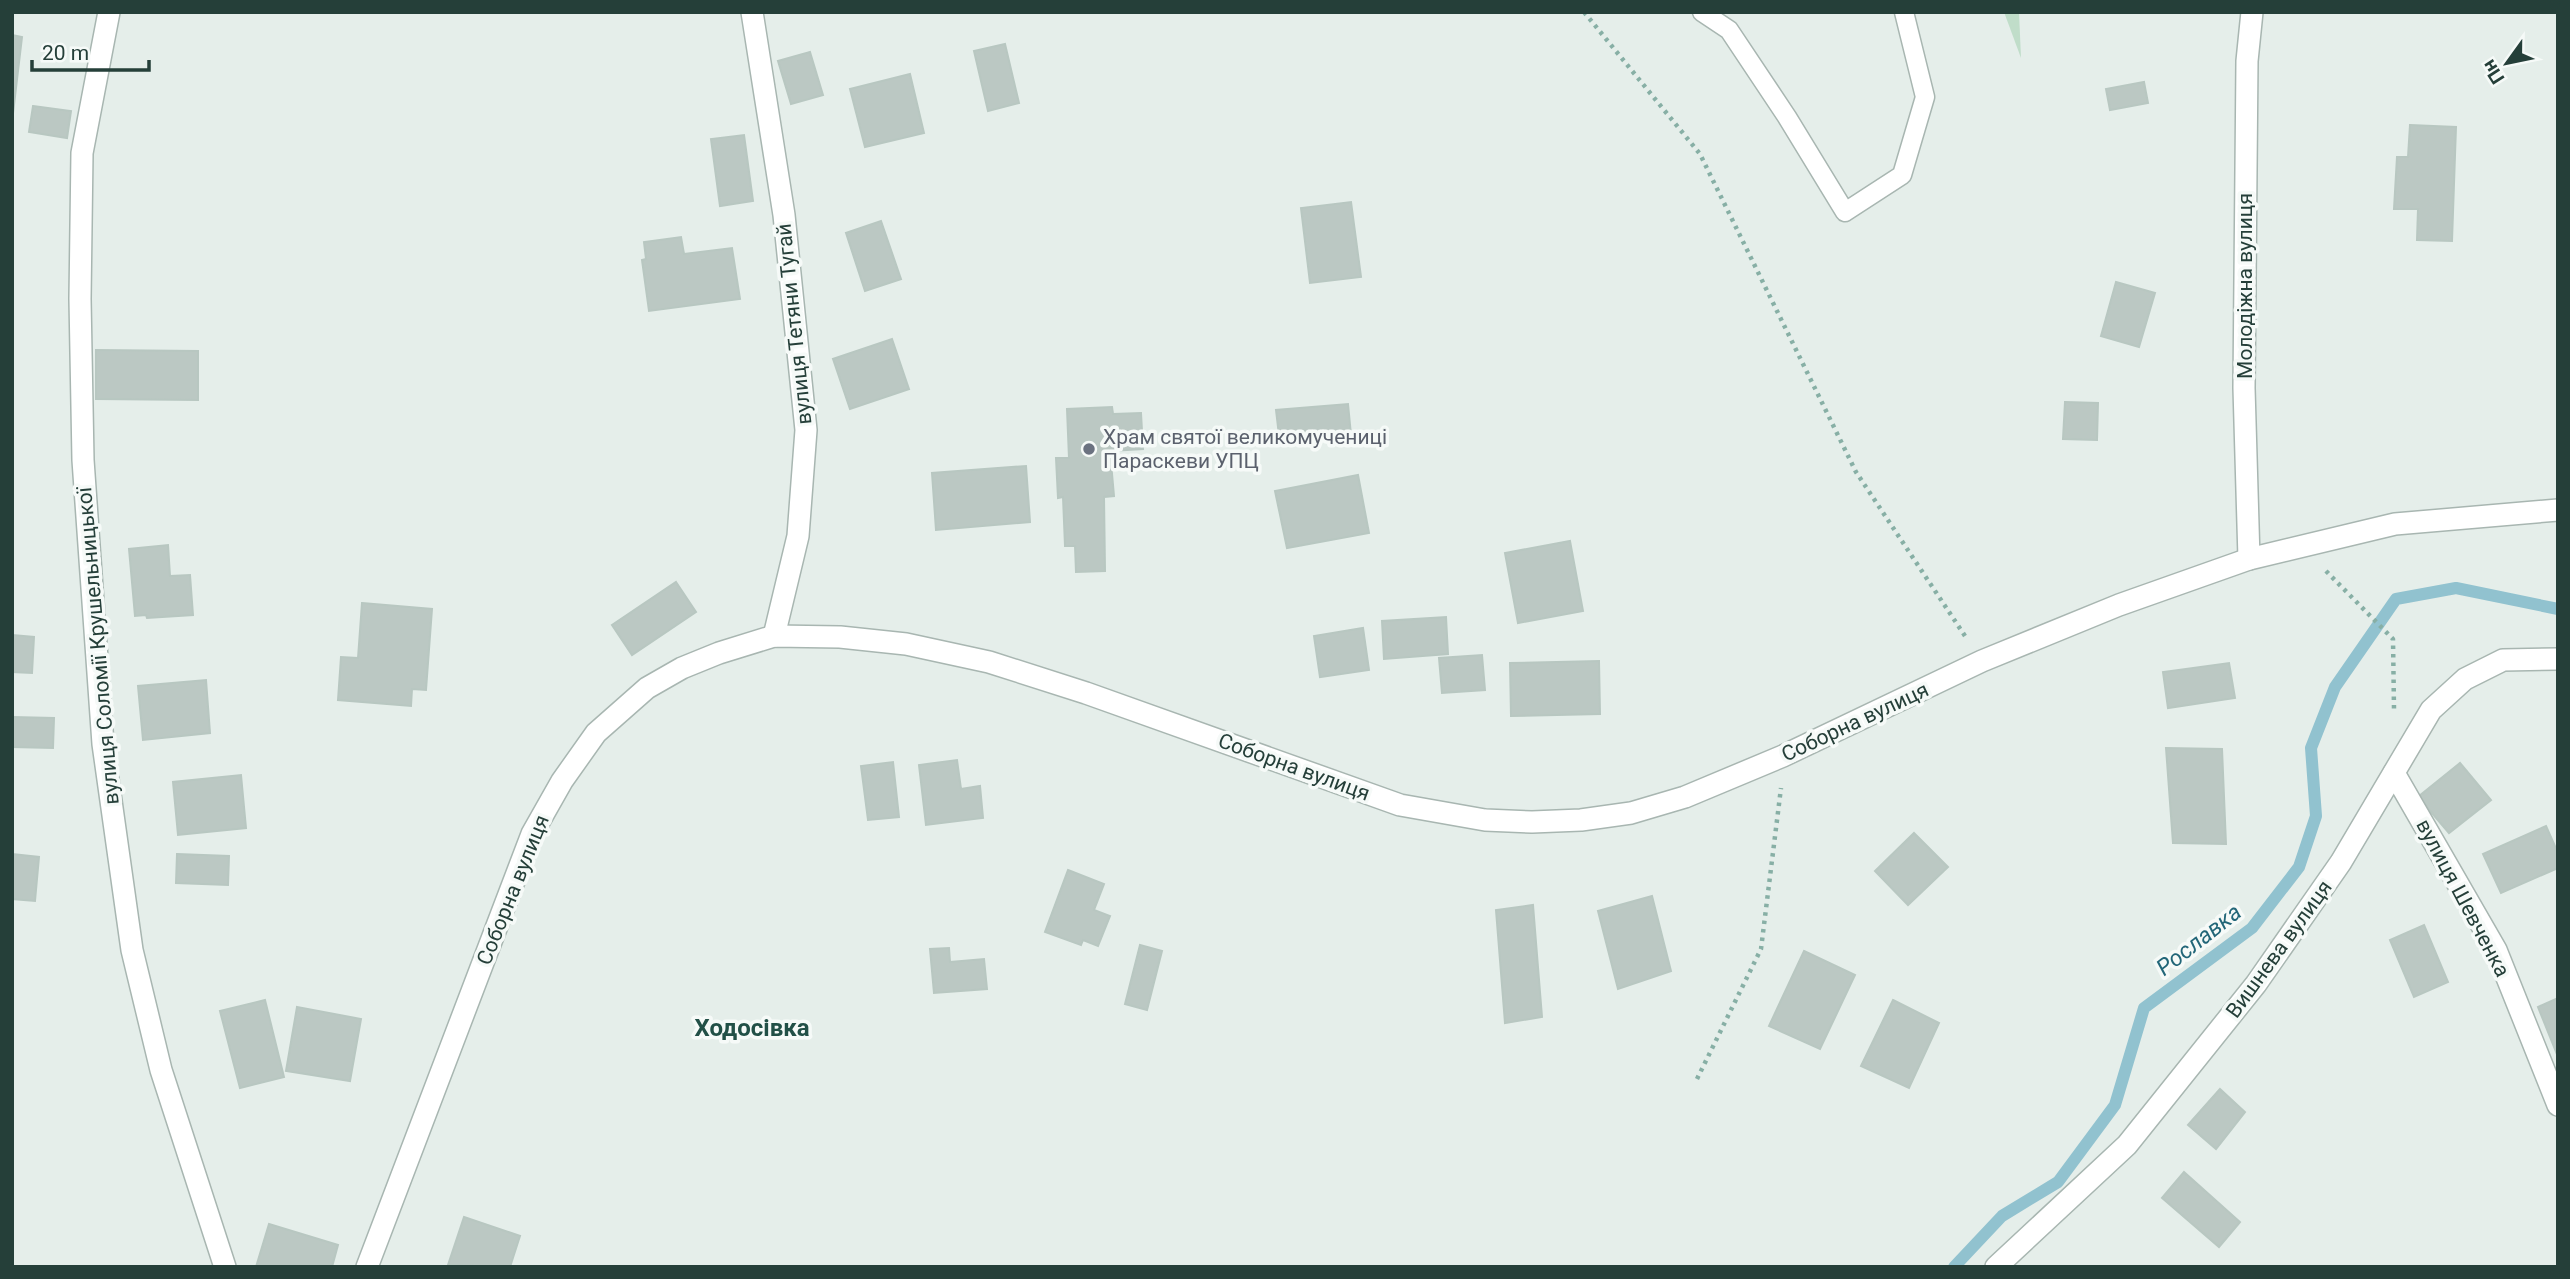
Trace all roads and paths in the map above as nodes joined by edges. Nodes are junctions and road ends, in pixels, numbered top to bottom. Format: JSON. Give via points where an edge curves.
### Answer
{"nodes":[{"id":1,"x":108,"y":12,"type":"edge"},
{"id":2,"x":752,"y":12,"type":"edge"},
{"id":3,"x":1584,"y":12,"type":"edge"},
{"id":4,"x":1702,"y":12,"type":"edge"},
{"id":5,"x":1903,"y":12,"type":"edge"},
{"id":6,"x":2252,"y":12,"type":"edge"},
{"id":7,"x":2558,"y":510,"type":"edge"},
{"id":8,"x":2249,"y":559,"type":"junction"},
{"id":9,"x":2342,"y":588,"type":"dead end"},
{"id":10,"x":774,"y":636,"type":"junction"},
{"id":11,"x":2558,"y":659,"type":"edge"},
{"id":12,"x":1982,"y":661,"type":"junction"},
{"id":13,"x":2394,"y":719,"type":"dead end"},
{"id":14,"x":1783,"y":756,"type":"junction"},
{"id":15,"x":2394,"y":773,"type":"junction"},
{"id":16,"x":1697,"y":1079,"type":"dead end"},
{"id":17,"x":2558,"y":1105,"type":"edge"},
{"id":18,"x":225,"y":1267,"type":"edge"},
{"id":19,"x":368,"y":1267,"type":"edge"},
{"id":20,"x":1996,"y":1267,"type":"edge"}],
"edges":[{"from":1,"to":18,"type":"street","name":"вулиця Соломії Крушельницької","via":[[82,153],[80,299],[83,460],[103,744],[132,950],[161,1070]]},
{"from":2,"to":10,"type":"street","name":"вулиця Тетяни Тугай","via":[[784,215],[806,430],[797,536]]},
{"from":3,"to":12,"type":"path","via":[[1700,154],[1856,472]]},
{"from":4,"to":5,"type":"lane","via":[[1729,30],[1845,212],[1902,175],[1925,97]]},
{"from":6,"to":8,"type":"street","name":"Молодіжна вулиця","via":[[2247,61],[2244,374]]},
{"from":7,"to":8,"type":"street","name":"Соборна вулиця","via":[[2395,524]]},
{"from":8,"to":12,"type":"street","name":"Соборна вулиця"},
{"from":9,"to":13,"type":"path","via":[[2393,639]]},
{"from":10,"to":14,"type":"street","name":"Соборна вулиця","via":[[906,644],[989,662],[1400,805],[1485,820],[1581,820],[1631,813],[1685,797]]},
{"from":10,"to":19,"type":"street","name":"Соборна вулиця","via":[[682,668],[647,688],[596,733],[562,781],[532,834]]},
{"from":11,"to":15,"type":"street","name":"Вишнева вулиця","via":[[2503,660],[2465,679],[2431,710]]},
{"from":12,"to":14,"type":"street","name":"Соборна вулиця"},
{"from":14,"to":16,"type":"path","via":[[1761,949]]},
{"from":15,"to":17,"type":"street","name":"вулиця Шевченка","via":[[2496,950]]},
{"from":15,"to":20,"type":"street","name":"Вишнева вулиця","via":[[2341,862],[2256,984],[2127,1145]]}]}
